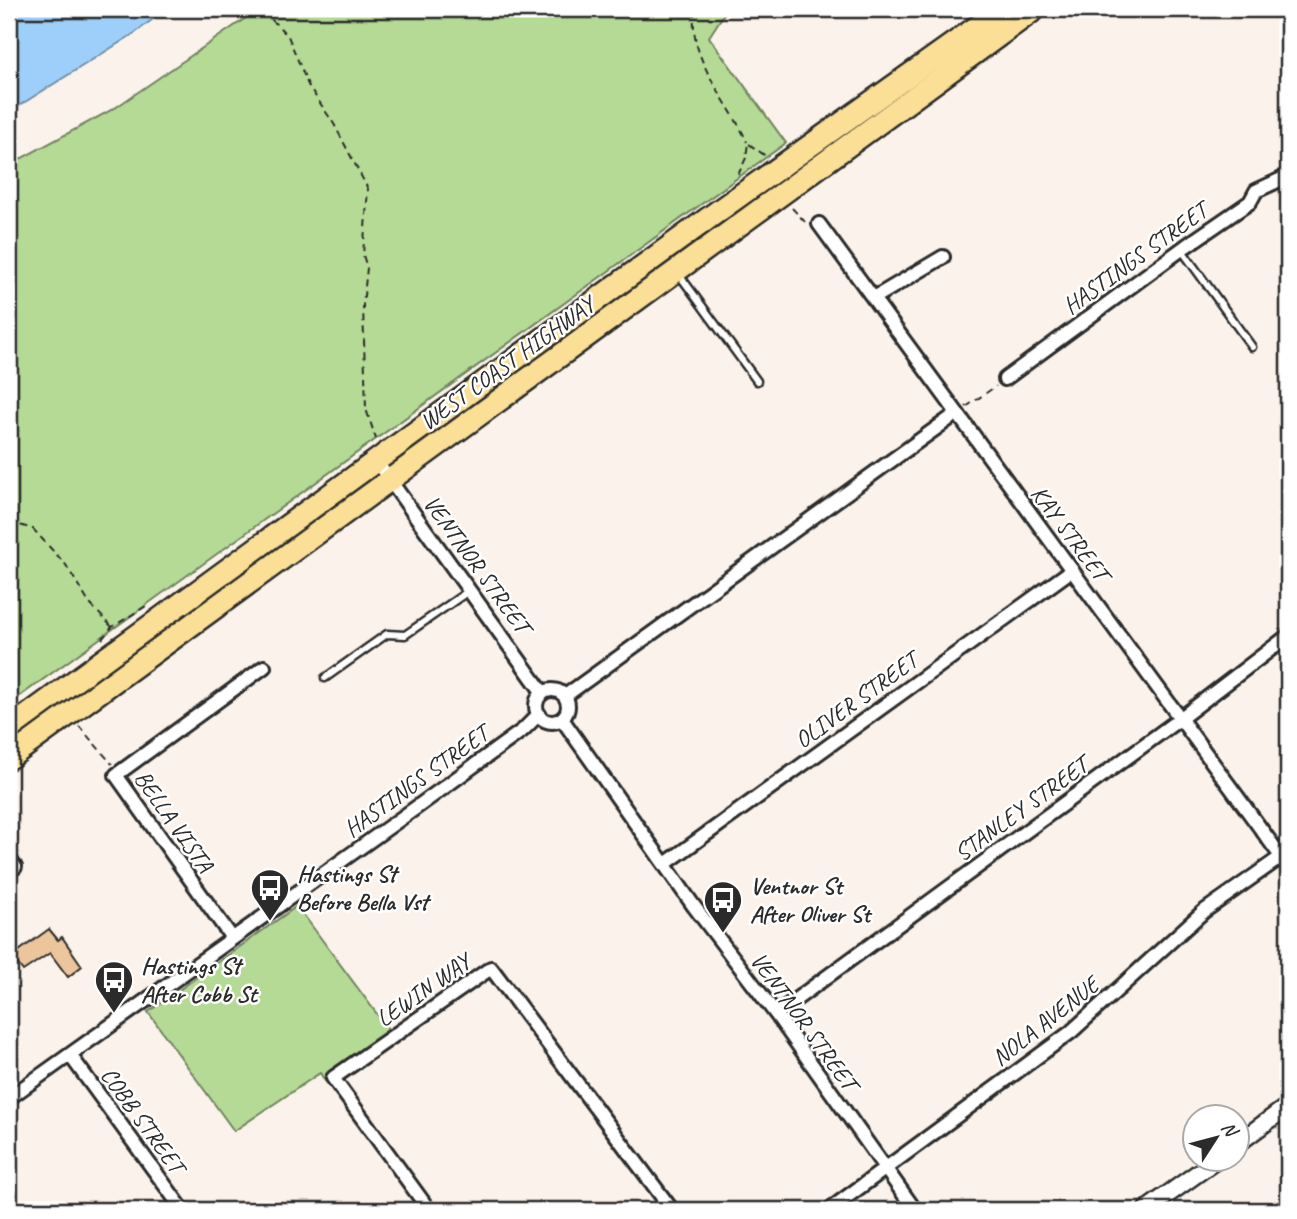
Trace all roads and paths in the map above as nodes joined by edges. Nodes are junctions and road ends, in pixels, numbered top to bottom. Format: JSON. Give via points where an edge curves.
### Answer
{"nodes":[{"id":1,"x":266,"y":9,"type":"edge"},
{"id":2,"x":695,"y":9,"type":"edge"},
{"id":3,"x":1002,"y":9,"type":"edge"},
{"id":4,"x":1035,"y":9,"type":"edge"},
{"id":5,"x":748,"y":144,"type":"dead end"},
{"id":6,"x":1288,"y":172,"type":"edge"},
{"id":7,"x":721,"y":209,"type":"junction"},
{"id":8,"x":819,"y":224,"type":"dead end"},
{"id":9,"x":734,"y":229,"type":"junction"},
{"id":10,"x":1181,"y":249,"type":"junction"},
{"id":11,"x":943,"y":257,"type":"dead end"},
{"id":12,"x":677,"y":271,"type":"junction"},
{"id":13,"x":874,"y":298,"type":"junction"},
{"id":14,"x":1252,"y":346,"type":"dead end"},
{"id":15,"x":1005,"y":379,"type":"joint"},
{"id":16,"x":757,"y":381,"type":"dead end"},
{"id":17,"x":956,"y":414,"type":"junction"},
{"id":18,"x":376,"y":452,"type":"junction"},
{"id":19,"x":391,"y":481,"type":"junction"},
{"id":20,"x":9,"y":522,"type":"edge"},
{"id":21,"x":1072,"y":570,"type":"junction"},
{"id":22,"x":470,"y":590,"type":"junction"},
{"id":23,"x":112,"y":627,"type":"dead end"},
{"id":24,"x":1288,"y":636,"type":"edge"},
{"id":25,"x":119,"y":649,"type":"junction"},
{"id":26,"x":154,"y":652,"type":"junction"},
{"id":27,"x":264,"y":667,"type":"dead end"},
{"id":28,"x":325,"y":678,"type":"dead end"},
{"id":29,"x":543,"y":692,"type":"junction"},
{"id":30,"x":565,"y":696,"type":"junction"},
{"id":31,"x":538,"y":714,"type":"junction"},
{"id":32,"x":1181,"y":718,"type":"junction"},
{"id":33,"x":562,"y":719,"type":"junction"},
{"id":34,"x":79,"y":726,"type":"dead end"},
{"id":35,"x":9,"y":729,"type":"edge"},
{"id":36,"x":9,"y":758,"type":"edge"},
{"id":37,"x":119,"y":773,"type":"junction"},
{"id":38,"x":9,"y":859,"type":"edge"},
{"id":39,"x":1285,"y":862,"type":"edge"},
{"id":40,"x":665,"y":864,"type":"junction"},
{"id":41,"x":9,"y":871,"type":"edge"},
{"id":42,"x":232,"y":938,"type":"junction"},
{"id":43,"x":776,"y":1014,"type":"junction"},
{"id":44,"x":69,"y":1055,"type":"junction"},
{"id":45,"x":9,"y":1098,"type":"edge"},
{"id":46,"x":1288,"y":1106,"type":"edge"},
{"id":47,"x":1252,"y":1132,"type":"edge"},
{"id":48,"x":885,"y":1170,"type":"junction"},
{"id":49,"x":1196,"y":1174,"type":"edge"},
{"id":50,"x":184,"y":1210,"type":"edge"},
{"id":51,"x":429,"y":1210,"type":"edge"},
{"id":52,"x":672,"y":1210,"type":"edge"},
{"id":53,"x":829,"y":1210,"type":"edge"},
{"id":54,"x":915,"y":1210,"type":"edge"},
{"id":55,"x":1146,"y":1210,"type":"edge"}],
"edges":[{"from":1,"to":18,"type":"path","via":[[288,36],[308,85],[368,189],[364,344],[366,409]]},
{"from":2,"to":5,"type":"path","via":[[694,35],[700,55]]},
{"from":3,"to":7,"type":"highway","name":"WEST COAST HIGHWAY"},
{"from":4,"to":9,"type":"highway","name":"WEST COAST HIGHWAY"},
{"from":6,"to":10,"type":"street","name":"HASTINGS STREET"},
{"from":7,"to":9,"type":"highway"},
{"from":7,"to":18,"type":"highway","name":"WEST COAST HIGHWAY"},
{"from":8,"to":13,"type":"street","name":"KAY STREET"},
{"from":9,"to":12,"type":"highway","name":"WEST COAST HIGHWAY"},
{"from":10,"to":14,"type":"lane"},
{"from":10,"to":15,"type":"street","name":"HASTINGS STREET"},
{"from":11,"to":13,"type":"street"},
{"from":12,"to":16,"type":"lane"},
{"from":12,"to":19,"type":"highway","name":"WEST COAST HIGHWAY"},
{"from":13,"to":17,"type":"street","name":"KAY STREET"},
{"from":15,"to":17,"type":"path"},
{"from":17,"to":21,"type":"street","name":"KAY STREET"},
{"from":17,"to":30,"type":"street"},
{"from":18,"to":19,"type":"street","name":"VENTNOR STREET"},
{"from":18,"to":25,"type":"highway","name":"WEST COAST HIGHWAY"},
{"from":19,"to":22,"type":"street","name":"VENTNOR STREET"},
{"from":19,"to":26,"type":"highway","name":"WEST COAST HIGHWAY"},
{"from":20,"to":23,"type":"path","via":[[33,529]]},
{"from":21,"to":32,"type":"street","name":"KAY STREET"},
{"from":21,"to":40,"type":"street","name":"OLIVER STREET"},
{"from":22,"to":28,"type":"lane","via":[[405,635],[387,634]]},
{"from":22,"to":29,"type":"street","name":"VENTNOR STREET"},
{"from":24,"to":32,"type":"street","name":"STANLEY STREET"},
{"from":25,"to":26,"type":"highway","via":[[128,659]]},
{"from":25,"to":35,"type":"highway","name":"WEST COAST HIGHWAY"},
{"from":26,"to":36,"type":"highway","name":"WEST COAST HIGHWAY"},
{"from":27,"to":37,"type":"street","name":"BELLA VISTA"},
{"from":29,"to":30,"type":"street","via":[[558,691]]},
{"from":29,"to":31,"type":"street","via":[[537,702]]},
{"from":30,"to":33,"type":"street","via":[[569,707]]},
{"from":31,"to":33,"type":"street","via":[[548,722]]},
{"from":31,"to":42,"type":"street","name":"HASTINGS STREET","via":[[523,730]]},
{"from":32,"to":39,"type":"street","name":"KAY STREET"},
{"from":32,"to":43,"type":"street","name":"STANLEY STREET"},
{"from":33,"to":40,"type":"street","name":"VENTNOR STREET"},
{"from":34,"to":37,"type":"path"},
{"from":37,"to":42,"type":"street","name":"BELLA VISTA","via":[[116,775]]},
{"from":38,"to":41,"type":"street","via":[[15,867]]},
{"from":39,"to":48,"type":"street","name":"NOLA AVENUE","via":[[1203,912],[1071,1032]]},
{"from":40,"to":43,"type":"street","name":"VENTNOR STREET"},
{"from":42,"to":44,"type":"street","name":"HASTINGS STREET"},
{"from":43,"to":48,"type":"street","name":"VENTNOR STREET"},
{"from":44,"to":45,"type":"street","name":"HASTINGS STREET"},
{"from":44,"to":50,"type":"street","name":"COBB STREET"},
{"from":46,"to":47,"type":"street"},
{"from":48,"to":53,"type":"street","name":"NOLA AVENUE"},
{"from":48,"to":54,"type":"street","name":"VENTNOR STREET"},
{"from":49,"to":55,"type":"street"},
{"from":51,"to":52,"type":"street","name":"LEWIN WAY","via":[[333,1079],[491,968]]}]}
